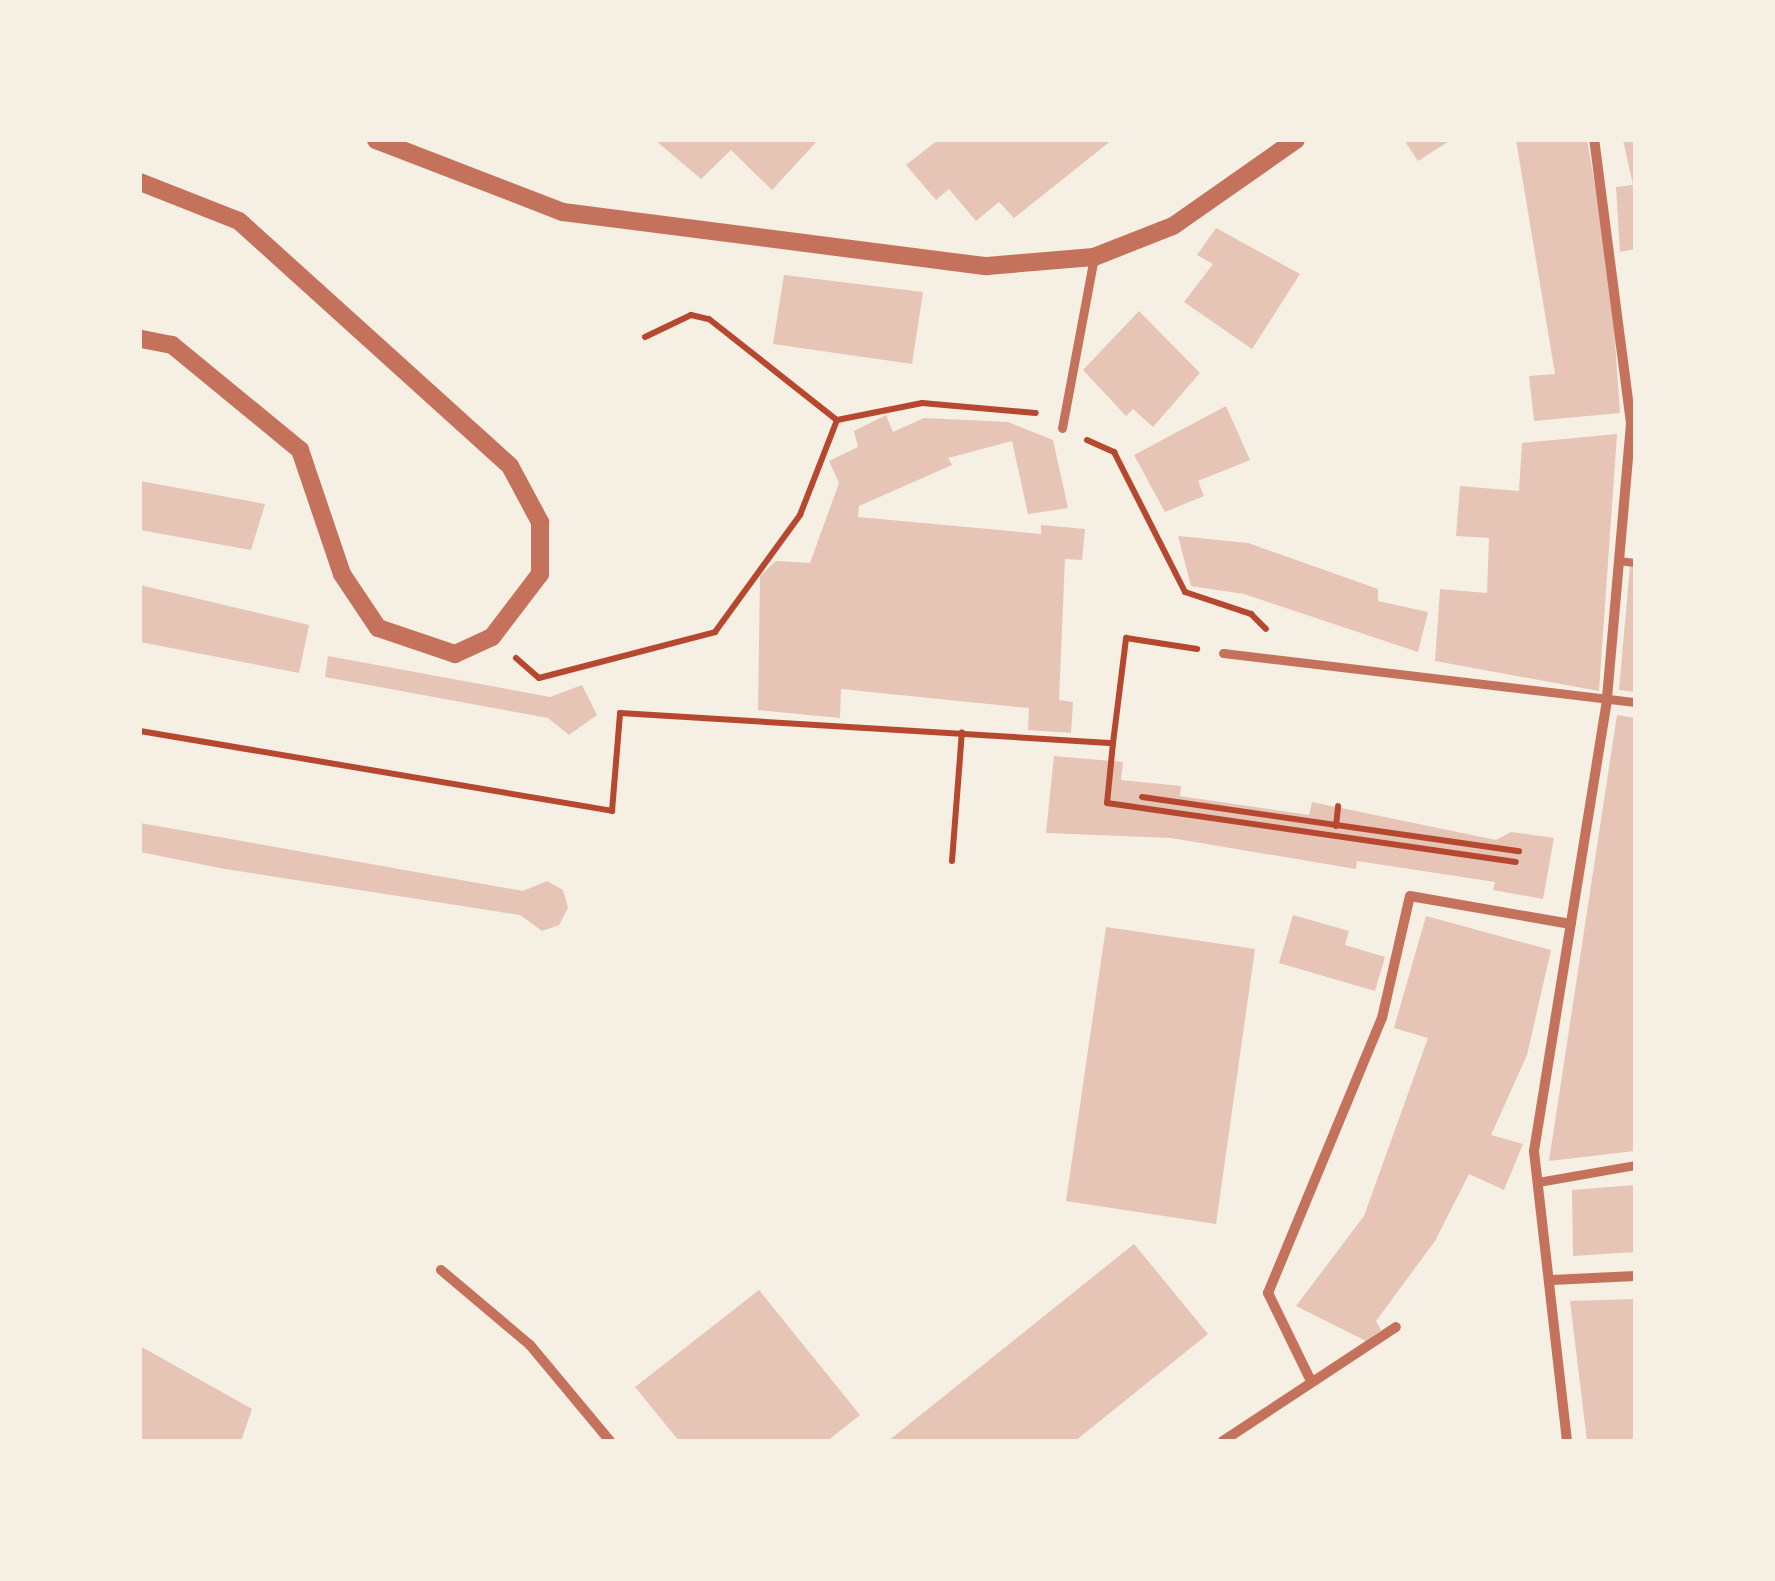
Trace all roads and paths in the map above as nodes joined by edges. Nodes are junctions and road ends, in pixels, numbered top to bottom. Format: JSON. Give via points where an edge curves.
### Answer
{"nodes":[{"id":1,"x":376,"y":140,"type":"edge"},
{"id":2,"x":1296,"y":140,"type":"edge"},
{"id":3,"x":1594,"y":140,"type":"edge"},
{"id":4,"x":140,"y":182,"type":"edge"},
{"id":5,"x":1094,"y":257,"type":"junction"},
{"id":6,"x":646,"y":337,"type":"dead end"},
{"id":7,"x":140,"y":339,"type":"edge"},
{"id":8,"x":837,"y":420,"type":"junction"},
{"id":9,"x":1062,"y":428,"type":"junction"},
{"id":10,"x":1619,"y":561,"type":"junction"},
{"id":11,"x":1635,"y":563,"type":"edge"},
{"id":12,"x":492,"y":637,"type":"junction"},
{"id":13,"x":1223,"y":653,"type":"joint"},
{"id":14,"x":1303,"y":666,"type":"junction"},
{"id":15,"x":1607,"y":698,"type":"junction"},
{"id":16,"x":1635,"y":702,"type":"edge"},
{"id":17,"x":140,"y":731,"type":"edge"},
{"id":18,"x":962,"y":732,"type":"junction"},
{"id":19,"x":1113,"y":743,"type":"junction"},
{"id":20,"x":1142,"y":797,"type":"dead end"},
{"id":21,"x":1338,"y":806,"type":"dead end"},
{"id":22,"x":1336,"y":826,"type":"junction"},
{"id":23,"x":1519,"y":851,"type":"dead end"},
{"id":24,"x":952,"y":861,"type":"dead end"},
{"id":25,"x":1516,"y":862,"type":"dead end"},
{"id":26,"x":1571,"y":924,"type":"junction"},
{"id":27,"x":1635,"y":1165,"type":"edge"},
{"id":28,"x":1538,"y":1182,"type":"junction"},
{"id":29,"x":441,"y":1270,"type":"dead end"},
{"id":30,"x":1635,"y":1276,"type":"edge"},
{"id":31,"x":1552,"y":1280,"type":"junction"},
{"id":32,"x":1396,"y":1328,"type":"dead end"},
{"id":33,"x":1310,"y":1379,"type":"junction"},
{"id":34,"x":610,"y":1441,"type":"edge"},
{"id":35,"x":1223,"y":1441,"type":"edge"},
{"id":36,"x":1567,"y":1441,"type":"edge"}],
"edges":[{"from":1,"to":5,"type":"street","via":[[563,212],[987,266]]},
{"from":2,"to":5,"type":"street","via":[[1239,188]]},
{"from":3,"to":10,"type":"street","via":[[1631,424]]},
{"from":4,"to":12,"type":"street","via":[[238,221],[510,466],[540,522],[540,574]]},
{"from":5,"to":9,"type":"street"},
{"from":6,"to":8,"type":"path","via":[[691,315],[709,319]]},
{"from":7,"to":12,"type":"street","via":[[172,345],[300,450],[342,574],[378,628],[456,654]]},
{"from":8,"to":9,"type":"path","via":[[922,403],[1036,413]]},
{"from":8,"to":12,"type":"path","via":[[800,514],[715,632],[539,678]]},
{"from":9,"to":14,"type":"path","via":[[1114,452],[1185,592],[1251,614]]},
{"from":10,"to":11,"type":"lane"},
{"from":10,"to":15,"type":"street"},
{"from":13,"to":14,"type":"street"},
{"from":13,"to":19,"type":"path","via":[[1126,638]]},
{"from":14,"to":15,"type":"street"},
{"from":15,"to":16,"type":"street"},
{"from":15,"to":26,"type":"street"},
{"from":17,"to":18,"type":"path","via":[[612,812],[620,713]]},
{"from":18,"to":19,"type":"path"},
{"from":18,"to":24,"type":"path"},
{"from":19,"to":25,"type":"path","via":[[1107,803]]},
{"from":20,"to":22,"type":"path"},
{"from":21,"to":22,"type":"path"},
{"from":22,"to":23,"type":"path"},
{"from":26,"to":28,"type":"street","via":[[1534,1152]]},
{"from":26,"to":33,"type":"street","via":[[1410,896],[1382,1018],[1268,1293]]},
{"from":27,"to":28,"type":"street"},
{"from":28,"to":31,"type":"street"},
{"from":29,"to":34,"type":"street","via":[[530,1345]]},
{"from":30,"to":31,"type":"street"},
{"from":31,"to":36,"type":"street"},
{"from":32,"to":33,"type":"street"},
{"from":33,"to":35,"type":"street"}]}
